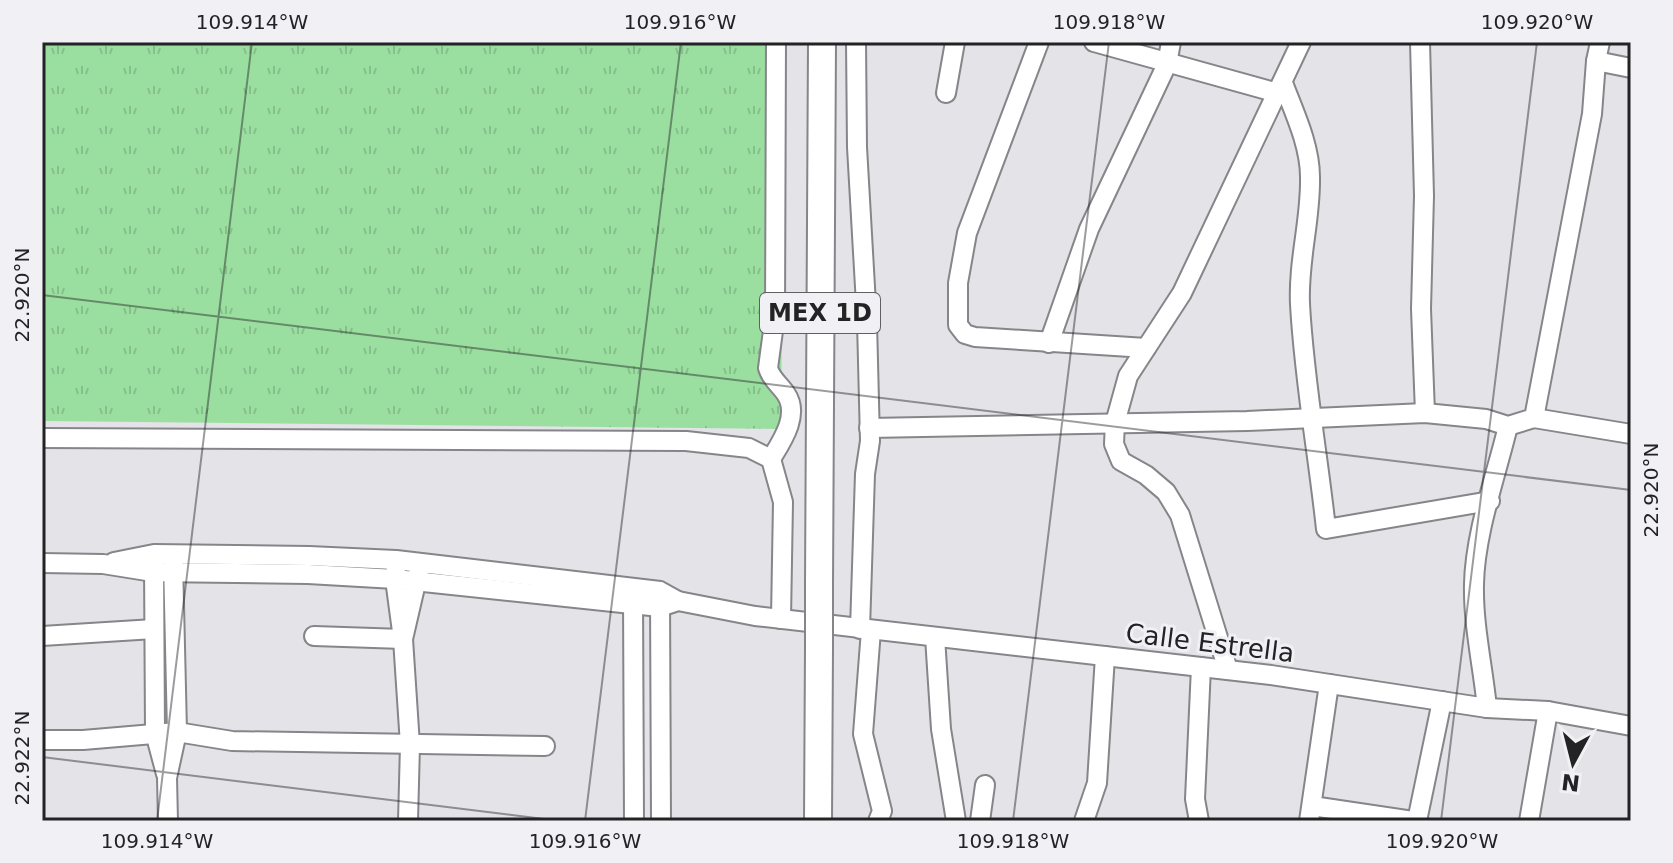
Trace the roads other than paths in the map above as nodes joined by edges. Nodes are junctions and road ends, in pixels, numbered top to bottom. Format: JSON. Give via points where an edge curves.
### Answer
{"nodes":[{"id":1,"x":776,"y":42,"type":"edge"},
{"id":2,"x":822,"y":42,"type":"edge"},
{"id":3,"x":856,"y":42,"type":"edge"},
{"id":4,"x":955,"y":42,"type":"edge"},
{"id":5,"x":1039,"y":42,"type":"edge"},
{"id":6,"x":1094,"y":42,"type":"edge"},
{"id":7,"x":1171,"y":42,"type":"edge"},
{"id":8,"x":1301,"y":42,"type":"edge"},
{"id":9,"x":1420,"y":42,"type":"edge"},
{"id":10,"x":1600,"y":42,"type":"edge"},
{"id":11,"x":1596,"y":61,"type":"junction"},
{"id":12,"x":1167,"y":64,"type":"junction"},
{"id":13,"x":1631,"y":68,"type":"edge"},
{"id":14,"x":1281,"y":88,"type":"junction"},
{"id":15,"x":946,"y":93,"type":"dead end"},
{"id":16,"x":1049,"y":343,"type":"junction"},
{"id":17,"x":1146,"y":348,"type":"junction"},
{"id":18,"x":1425,"y":413,"type":"junction"},
{"id":19,"x":1534,"y":418,"type":"junction"},
{"id":20,"x":1311,"y":419,"type":"junction"},
{"id":21,"x":1115,"y":423,"type":"junction"},
{"id":22,"x":1508,"y":426,"type":"junction"},
{"id":23,"x":869,"y":428,"type":"junction"},
{"id":24,"x":1631,"y":434,"type":"edge"},
{"id":25,"x":42,"y":438,"type":"edge"},
{"id":26,"x":771,"y":459,"type":"junction"},
{"id":27,"x":1490,"y":501,"type":"junction"},
{"id":28,"x":42,"y":563,"type":"edge"},
{"id":29,"x":163,"y":563,"type":"junction"},
{"id":30,"x":396,"y":570,"type":"junction"},
{"id":31,"x":419,"y":572,"type":"junction"},
{"id":32,"x":633,"y":596,"type":"junction"},
{"id":33,"x":666,"y":600,"type":"junction"},
{"id":34,"x":781,"y":619,"type":"junction"},
{"id":35,"x":154,"y":629,"type":"junction"},
{"id":36,"x":865,"y":630,"type":"junction"},
{"id":37,"x":42,"y":636,"type":"edge"},
{"id":38,"x":314,"y":636,"type":"dead end"},
{"id":39,"x":935,"y":637,"type":"junction"},
{"id":40,"x":403,"y":639,"type":"junction"},
{"id":41,"x":1105,"y":656,"type":"junction"},
{"id":42,"x":1201,"y":667,"type":"junction"},
{"id":43,"x":1228,"y":670,"type":"junction"},
{"id":44,"x":1329,"y":684,"type":"junction"},
{"id":45,"x":1442,"y":701,"type":"junction"},
{"id":46,"x":1487,"y":708,"type":"junction"},
{"id":47,"x":1548,"y":711,"type":"junction"},
{"id":48,"x":1631,"y":726,"type":"edge"},
{"id":49,"x":177,"y":732,"type":"junction"},
{"id":50,"x":155,"y":733,"type":"junction"},
{"id":51,"x":42,"y":740,"type":"edge"},
{"id":52,"x":410,"y":745,"type":"junction"},
{"id":53,"x":545,"y":746,"type":"dead end"},
{"id":54,"x":167,"y":778,"type":"junction"},
{"id":55,"x":985,"y":785,"type":"dead end"},
{"id":56,"x":1310,"y":814,"type":"edge"},
{"id":57,"x":168,"y":821,"type":"edge"},
{"id":58,"x":408,"y":821,"type":"edge"},
{"id":59,"x":634,"y":821,"type":"edge"},
{"id":60,"x":661,"y":821,"type":"edge"},
{"id":61,"x":818,"y":821,"type":"edge"},
{"id":62,"x":878,"y":821,"type":"edge"},
{"id":63,"x":956,"y":821,"type":"edge"},
{"id":64,"x":980,"y":821,"type":"edge"},
{"id":65,"x":1084,"y":821,"type":"edge"},
{"id":66,"x":1199,"y":821,"type":"edge"},
{"id":67,"x":1415,"y":821,"type":"edge"},
{"id":68,"x":1529,"y":821,"type":"edge"}],
"edges":[{"from":1,"to":26,"type":"street","via":[[775,316],[768,368],[786,393],[790,410],[788,431]]},
{"from":2,"to":61,"type":"highway","number":"MEX 1D","bridge":true},
{"from":3,"to":23,"type":"street"},
{"from":4,"to":15,"type":"street"},
{"from":5,"to":16,"type":"street","via":[[967,233],[958,283],[958,325],[975,337]]},
{"from":6,"to":12,"type":"street"},
{"from":7,"to":12,"type":"street"},
{"from":8,"to":14,"type":"street"},
{"from":9,"to":18,"type":"street"},
{"from":10,"to":11,"type":"street"},
{"from":11,"to":13,"type":"street"},
{"from":11,"to":19,"type":"street","via":[[1592,114]]},
{"from":12,"to":14,"type":"street"},
{"from":12,"to":16,"type":"street","via":[[1089,229]]},
{"from":14,"to":17,"type":"street","via":[[1182,293]]},
{"from":14,"to":20,"type":"street","via":[[1302,134],[1311,175],[1300,264]]},
{"from":16,"to":17,"type":"street"},
{"from":17,"to":21,"type":"street","via":[[1128,376]]},
{"from":18,"to":20,"type":"street"},
{"from":18,"to":22,"type":"street"},
{"from":19,"to":22,"type":"street"},
{"from":19,"to":24,"type":"street"},
{"from":20,"to":21,"type":"street"},
{"from":20,"to":27,"type":"street","via":[[1326,529]]},
{"from":21,"to":23,"type":"street"},
{"from":21,"to":43,"type":"street","via":[[1114,444],[1121,461],[1166,492],[1180,515]]},
{"from":22,"to":27,"type":"street"},
{"from":23,"to":36,"type":"street"},
{"from":25,"to":26,"type":"street","via":[[686,441],[749,448]]},
{"from":26,"to":34,"type":"street","via":[[783,502]]},
{"from":27,"to":46,"type":"street","via":[[1474,582]]},
{"from":28,"to":29,"type":"street","name":"Calle Estrella"},
{"from":29,"to":30,"type":"street","name":"Calle Estrella"},
{"from":29,"to":35,"type":"street"},
{"from":29,"to":49,"type":"street"},
{"from":30,"to":31,"type":"street","name":"Calle Estrella"},
{"from":30,"to":40,"type":"street"},
{"from":31,"to":32,"type":"street","name":"Calle Estrella"},
{"from":31,"to":40,"type":"street"},
{"from":32,"to":33,"type":"street","name":"Calle Estrella"},
{"from":32,"to":59,"type":"street"},
{"from":33,"to":34,"type":"street","name":"Calle Estrella"},
{"from":33,"to":60,"type":"street"},
{"from":34,"to":36,"type":"street","name":"Calle Estrella"},
{"from":35,"to":37,"type":"street"},
{"from":35,"to":50,"type":"street"},
{"from":36,"to":39,"type":"street","name":"Calle Estrella"},
{"from":36,"to":62,"type":"street","via":[[863,734],[882,811]]},
{"from":38,"to":40,"type":"street"},
{"from":39,"to":41,"type":"street","name":"Calle Estrella"},
{"from":39,"to":63,"type":"street","via":[[941,729]]},
{"from":40,"to":52,"type":"street"},
{"from":41,"to":42,"type":"street","name":"Calle Estrella"},
{"from":41,"to":65,"type":"street","via":[[1097,783]]},
{"from":42,"to":43,"type":"street","name":"Calle Estrella"},
{"from":42,"to":66,"type":"street","via":[[1195,799]]},
{"from":43,"to":44,"type":"street","name":"Calle Estrella"},
{"from":44,"to":45,"type":"street","name":"Calle Estrella"},
{"from":44,"to":56,"type":"street"},
{"from":45,"to":46,"type":"street","name":"Calle Estrella"},
{"from":45,"to":67,"type":"street"},
{"from":46,"to":47,"type":"street","name":"Calle Estrella"},
{"from":47,"to":48,"type":"street","name":"Calle Estrella"},
{"from":47,"to":68,"type":"street"},
{"from":49,"to":50,"type":"street"},
{"from":49,"to":52,"type":"street","via":[[232,741]]},
{"from":49,"to":54,"type":"street"},
{"from":50,"to":51,"type":"street"},
{"from":50,"to":54,"type":"street"},
{"from":52,"to":53,"type":"street"},
{"from":52,"to":58,"type":"street"},
{"from":54,"to":57,"type":"street"},
{"from":55,"to":64,"type":"street"},
{"from":56,"to":67,"type":"street"}]}
